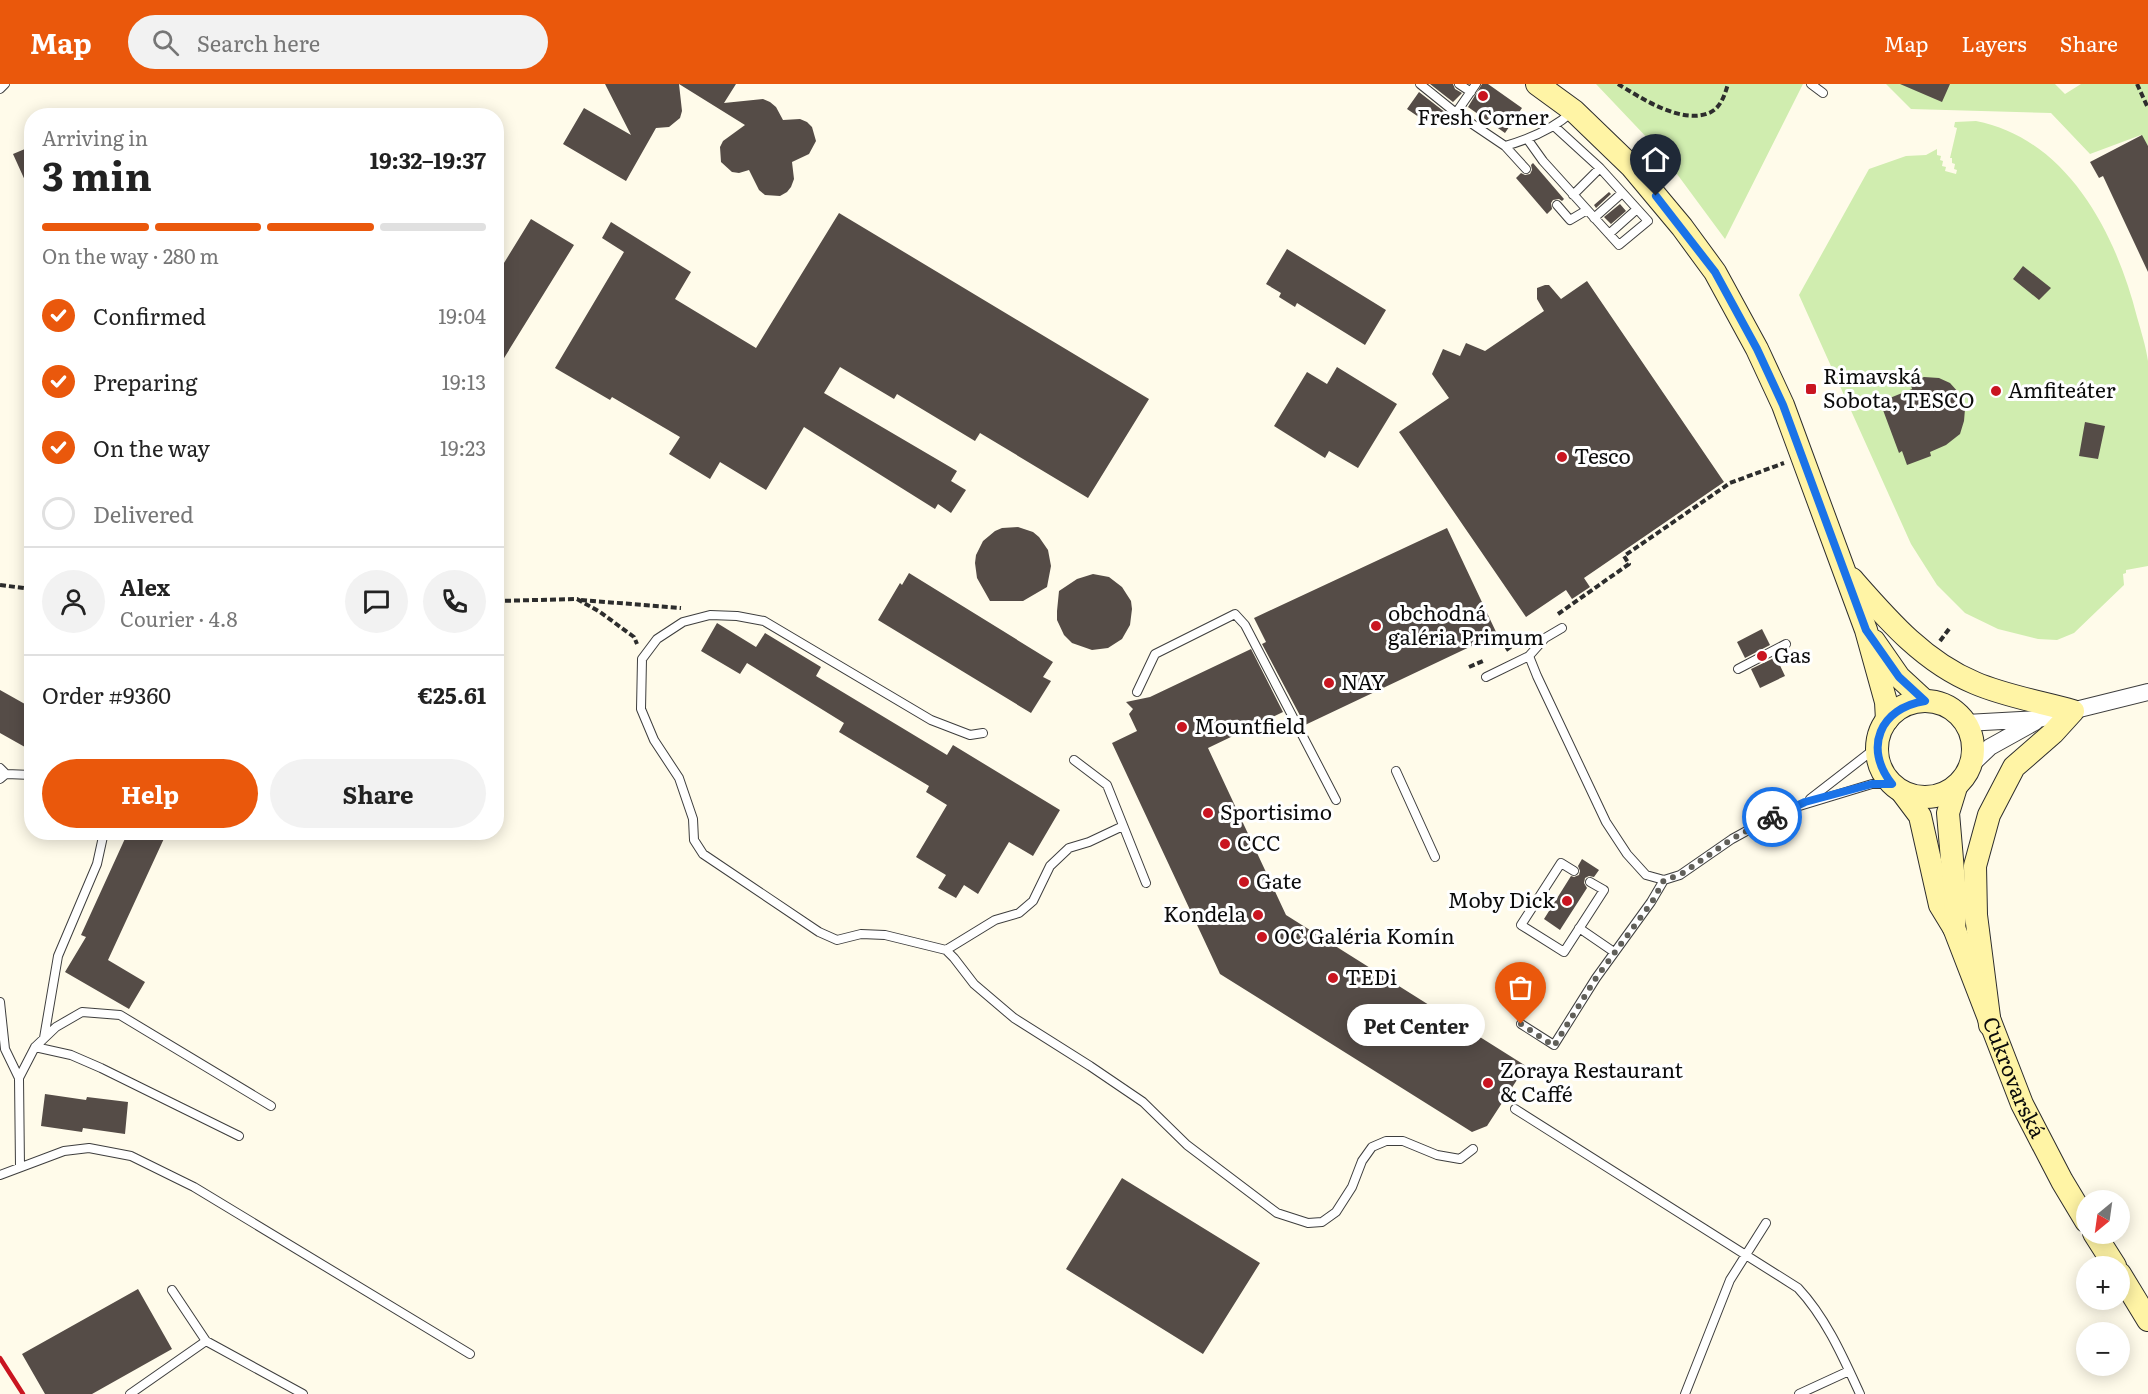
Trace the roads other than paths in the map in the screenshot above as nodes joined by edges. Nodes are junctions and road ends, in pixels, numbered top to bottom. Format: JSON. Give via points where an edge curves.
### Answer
{"nodes":[{"id":1,"x":5,"y":84,"type":"edge"},
{"id":2,"x":1420,"y":84,"type":"edge"},
{"id":3,"x":1459,"y":84,"type":"edge"},
{"id":4,"x":1476,"y":84,"type":"edge"},
{"id":5,"x":1537,"y":84,"type":"edge"},
{"id":6,"x":1811,"y":84,"type":"edge"},
{"id":7,"x":0,"y":89,"type":"edge"},
{"id":8,"x":1471,"y":92,"type":"junction"},
{"id":9,"x":1823,"y":93,"type":"dead end"},
{"id":10,"x":1574,"y":111,"type":"junction"},
{"id":11,"x":1456,"y":113,"type":"junction"},
{"id":12,"x":1554,"y":126,"type":"junction"},
{"id":13,"x":1528,"y":140,"type":"junction"},
{"id":14,"x":1505,"y":146,"type":"junction"},
{"id":15,"x":1600,"y":168,"type":"junction"},
{"id":16,"x":1526,"y":169,"type":"dead end"},
{"id":17,"x":1622,"y":193,"type":"junction"},
{"id":18,"x":1573,"y":195,"type":"junction"},
{"id":19,"x":1557,"y":205,"type":"dead end"},
{"id":20,"x":1637,"y":209,"type":"junction"},
{"id":21,"x":1587,"y":210,"type":"junction"},
{"id":22,"x":1594,"y":218,"type":"junction"},
{"id":23,"x":1609,"y":234,"type":"junction"},
{"id":24,"x":1844,"y":569,"type":"junction"},
{"id":25,"x":1562,"y":628,"type":"dead end"},
{"id":26,"x":1866,"y":630,"type":"junction"},
{"id":27,"x":1786,"y":644,"type":"dead end"},
{"id":28,"x":1529,"y":656,"type":"junction"},
{"id":29,"x":1738,"y":669,"type":"dead end"},
{"id":30,"x":1486,"y":677,"type":"dead end"},
{"id":31,"x":1137,"y":692,"type":"dead end"},
{"id":32,"x":2148,"y":692,"type":"edge"},
{"id":33,"x":1925,"y":701,"type":"junction"},
{"id":34,"x":2073,"y":711,"type":"junction"},
{"id":35,"x":2039,"y":719,"type":"junction"},
{"id":36,"x":1887,"y":720,"type":"junction"},
{"id":37,"x":1966,"y":723,"type":"junction"},
{"id":38,"x":983,"y":733,"type":"dead end"},
{"id":39,"x":1877,"y":747,"type":"junction"},
{"id":40,"x":1074,"y":760,"type":"dead end"},
{"id":41,"x":1971,"y":765,"type":"junction"},
{"id":42,"x":1396,"y":771,"type":"dead end"},
{"id":43,"x":2,"y":774,"type":"edge"},
{"id":44,"x":24,"y":775,"type":"edge"},
{"id":45,"x":1956,"y":787,"type":"junction"},
{"id":46,"x":1897,"y":788,"type":"junction"},
{"id":47,"x":1336,"y":800,"type":"dead end"},
{"id":48,"x":1805,"y":802,"type":"junction"},
{"id":49,"x":1123,"y":826,"type":"junction"},
{"id":50,"x":102,"y":840,"type":"edge"},
{"id":51,"x":1435,"y":857,"type":"dead end"},
{"id":52,"x":1574,"y":872,"type":"dead end"},
{"id":53,"x":1664,"y":880,"type":"junction"},
{"id":54,"x":1590,"y":882,"type":"dead end"},
{"id":55,"x":1146,"y":883,"type":"dead end"},
{"id":56,"x":1579,"y":928,"type":"junction"},
{"id":57,"x":1954,"y":928,"type":"junction"},
{"id":58,"x":946,"y":950,"type":"junction"},
{"id":59,"x":1614,"y":952,"type":"junction"},
{"id":60,"x":0,"y":1002,"type":"edge"},
{"id":61,"x":1521,"y":1024,"type":"dead end"},
{"id":62,"x":1990,"y":1025,"type":"junction"},
{"id":63,"x":2,"y":1034,"type":"edge"},
{"id":64,"x":44,"y":1038,"type":"junction"},
{"id":65,"x":34,"y":1047,"type":"junction"},
{"id":66,"x":20,"y":1078,"type":"junction"},
{"id":67,"x":271,"y":1106,"type":"dead end"},
{"id":68,"x":1515,"y":1109,"type":"dead end"},
{"id":69,"x":239,"y":1136,"type":"dead end"},
{"id":70,"x":1473,"y":1149,"type":"dead end"},
{"id":71,"x":20,"y":1167,"type":"junction"},
{"id":72,"x":0,"y":1175,"type":"edge"},
{"id":73,"x":2076,"y":1204,"type":"edge"},
{"id":74,"x":1766,"y":1223,"type":"dead end"},
{"id":75,"x":1747,"y":1254,"type":"junction"},
{"id":76,"x":172,"y":1290,"type":"dead end"},
{"id":77,"x":2130,"y":1290,"type":"edge"},
{"id":78,"x":2148,"y":1320,"type":"edge"},
{"id":79,"x":206,"y":1341,"type":"junction"},
{"id":80,"x":470,"y":1354,"type":"dead end"},
{"id":81,"x":1849,"y":1371,"type":"junction"},
{"id":82,"x":143,"y":1391,"type":"edge"},
{"id":83,"x":130,"y":1394,"type":"edge"},
{"id":84,"x":303,"y":1394,"type":"edge"},
{"id":85,"x":1684,"y":1394,"type":"edge"},
{"id":86,"x":1798,"y":1394,"type":"edge"},
{"id":87,"x":1860,"y":1394,"type":"edge"}],
"edges":[{"from":1,"to":7,"type":"lane"},
{"from":2,"to":11,"type":"lane"},
{"from":3,"to":8,"type":"lane"},
{"from":4,"to":8,"type":"lane"},
{"from":5,"to":10,"type":"main road"},
{"from":6,"to":9,"type":"lane"},
{"from":8,"to":11,"type":"lane"},
{"from":10,"to":12,"type":"lane"},
{"from":10,"to":24,"type":"main road","via":[[1631,166],[1715,272],[1783,405]]},
{"from":11,"to":14,"type":"lane"},
{"from":12,"to":13,"type":"lane"},
{"from":12,"to":15,"type":"lane"},
{"from":13,"to":14,"type":"lane"},
{"from":13,"to":18,"type":"lane"},
{"from":14,"to":16,"type":"lane"},
{"from":15,"to":17,"type":"lane"},
{"from":15,"to":18,"type":"lane"},
{"from":17,"to":20,"type":"lane"},
{"from":17,"to":22,"type":"lane"},
{"from":18,"to":21,"type":"lane"},
{"from":19,"to":21,"type":"lane","via":[[1570,220]]},
{"from":20,"to":23,"type":"lane"},
{"from":20,"to":23,"type":"lane","via":[[1648,221],[1619,245]]},
{"from":21,"to":22,"type":"lane"},
{"from":22,"to":23,"type":"lane"},
{"from":24,"to":26,"type":"main road"},
{"from":24,"to":34,"type":"main road","via":[[1890,622],[1928,657],[1975,683]]},
{"from":25,"to":28,"type":"lane","via":[[1545,638]]},
{"from":26,"to":33,"type":"main road","via":[[1899,677]]},
{"from":26,"to":36,"type":"main road","via":[[1886,702]]},
{"from":27,"to":29,"type":"lane"},
{"from":28,"to":30,"type":"lane"},
{"from":28,"to":53,"type":"lane","via":[[1606,822],[1646,875]]},
{"from":31,"to":47,"type":"lane","via":[[1155,654],[1236,614]]},
{"from":32,"to":34,"type":"street"},
{"from":33,"to":36,"type":"main road","via":[[1911,703]]},
{"from":33,"to":37,"type":"main road","via":[[1948,707]]},
{"from":34,"to":35,"type":"street"},
{"from":34,"to":62,"type":"main road","via":[[2014,767],[1989,815],[1975,866],[1976,915]]},
{"from":35,"to":37,"type":"street"},
{"from":35,"to":41,"type":"street","via":[[1990,747]]},
{"from":36,"to":39,"type":"main road"},
{"from":37,"to":41,"type":"main road","via":[[1973,743]]},
{"from":38,"to":58,"type":"lane","via":[[970,735],[931,720],[764,621],[710,615],[683,622],[657,639],[642,658],[641,709],[654,740],[679,778],[693,819],[694,840],[703,854],[819,932],[837,939],[885,935]]},
{"from":39,"to":46,"type":"main road","name":"Cukrovarská","via":[[1883,774]]},
{"from":39,"to":48,"type":"lane"},
{"from":40,"to":49,"type":"lane","via":[[1107,786]]},
{"from":41,"to":45,"type":"main road","name":"Cukrovarská"},
{"from":42,"to":51,"type":"lane"},
{"from":43,"to":44,"type":"lane"},
{"from":45,"to":46,"type":"main road","via":[[1939,796],[1921,798]]},
{"from":45,"to":57,"type":"main road","name":"Cukrovarská","via":[[1948,813],[1956,906]]},
{"from":46,"to":48,"type":"lane","via":[[1872,784]]},
{"from":46,"to":57,"type":"main road","name":"Cukrovarská","via":[[1920,816],[1940,905]]},
{"from":48,"to":53,"type":"lane","via":[[1732,839],[1680,875]]},
{"from":49,"to":55,"type":"lane"},
{"from":49,"to":58,"type":"lane","via":[[1068,848],[1050,866],[1033,901],[1019,913],[994,920]]},
{"from":50,"to":64,"type":"lane","via":[[97,864],[58,956]]},
{"from":52,"to":56,"type":"lane","via":[[1561,863],[1521,925],[1564,952]]},
{"from":53,"to":59,"type":"lane"},
{"from":54,"to":56,"type":"lane","via":[[1604,890]]},
{"from":56,"to":59,"type":"lane"},
{"from":57,"to":62,"type":"main road","name":"Cukrovarská"},
{"from":58,"to":70,"type":"lane","via":[[974,984],[1014,1018],[1143,1102],[1187,1145],[1277,1213],[1308,1223],[1322,1222],[1336,1212],[1371,1148],[1386,1141],[1403,1141],[1437,1155],[1460,1159]]},
{"from":59,"to":61,"type":"lane","via":[[1554,1046]]},
{"from":60,"to":63,"type":"lane"},
{"from":62,"to":73,"type":"main road","name":"Cukrovarská","via":[[2022,1104]]},
{"from":63,"to":66,"type":"lane"},
{"from":64,"to":65,"type":"lane"},
{"from":64,"to":67,"type":"lane","via":[[82,1012],[120,1016]]},
{"from":65,"to":66,"type":"lane"},
{"from":65,"to":69,"type":"lane","via":[[71,1055],[101,1068]]},
{"from":66,"to":71,"type":"lane"},
{"from":68,"to":75,"type":"lane"},
{"from":71,"to":72,"type":"lane"},
{"from":71,"to":80,"type":"lane","via":[[64,1151],[89,1148],[131,1156],[194,1187]]},
{"from":74,"to":75,"type":"lane"},
{"from":75,"to":81,"type":"lane","via":[[1798,1288],[1813,1304]]},
{"from":75,"to":85,"type":"lane","via":[[1730,1280]]},
{"from":76,"to":79,"type":"lane"},
{"from":77,"to":78,"type":"main road"},
{"from":79,"to":82,"type":"lane"},
{"from":79,"to":84,"type":"lane"},
{"from":81,"to":86,"type":"lane"},
{"from":81,"to":87,"type":"lane"},
{"from":82,"to":83,"type":"lane"}]}
